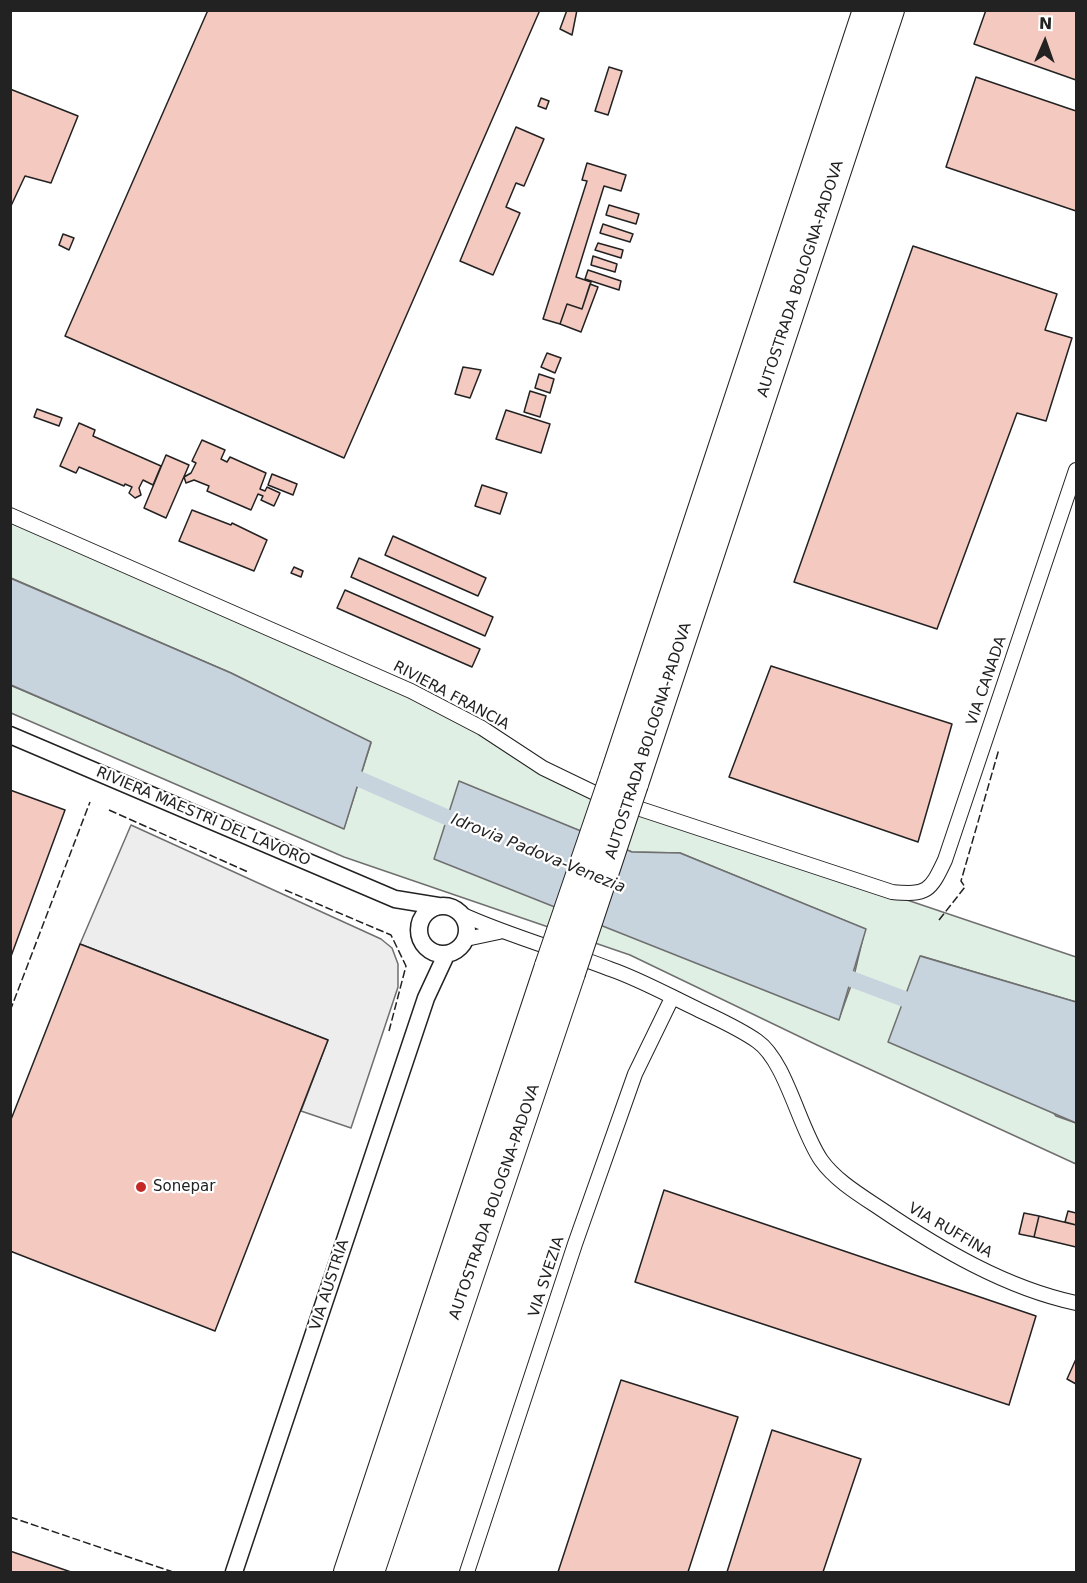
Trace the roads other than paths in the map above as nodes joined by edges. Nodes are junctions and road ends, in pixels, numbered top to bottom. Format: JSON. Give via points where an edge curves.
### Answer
{"nodes":[{"id":1,"x":866,"y":10,"type":"edge"},
{"id":2,"x":891,"y":10,"type":"edge"},
{"id":3,"x":1077,"y":470,"type":"edge"},
{"id":4,"x":10,"y":515,"type":"edge"},
{"id":5,"x":10,"y":735,"type":"edge"},
{"id":6,"x":624,"y":780,"type":"junction"},
{"id":7,"x":917,"y":894,"type":"joint"},
{"id":8,"x":395,"y":899,"type":"junction"},
{"id":9,"x":438,"y":906,"type":"junction"},
{"id":10,"x":461,"y":914,"type":"junction"},
{"id":11,"x":419,"y":926,"type":"junction"},
{"id":12,"x":504,"y":932,"type":"junction"},
{"id":13,"x":466,"y":939,"type":"junction"},
{"id":14,"x":426,"y":948,"type":"junction"},
{"id":15,"x":446,"y":955,"type":"junction"},
{"id":16,"x":560,"y":970,"type":"junction"},
{"id":17,"x":426,"y":998,"type":"junction"},
{"id":18,"x":672,"y":998,"type":"junction"},
{"id":19,"x":822,"y":1162,"type":"joint"},
{"id":20,"x":1077,"y":1303,"type":"edge"},
{"id":21,"x":234,"y":1572,"type":"edge"},
{"id":22,"x":347,"y":1572,"type":"edge"},
{"id":23,"x":371,"y":1572,"type":"edge"},
{"id":24,"x":467,"y":1572,"type":"edge"}],
"edges":[{"from":1,"to":6,"type":"highway","name":"AUTOSTRADA BOLOGNA-PADOVA"},
{"from":2,"to":6,"type":"highway","name":"AUTOSTRADA BOLOGNA-PADOVA"},
{"from":3,"to":7,"type":"street","name":"VIA CANADA","via":[[945,860],[934,884]]},
{"from":4,"to":7,"type":"street","name":"RIVIERA FRANCIA","via":[[411,691],[482,728],[543,768],[601,796],[892,892]]},
{"from":5,"to":8,"type":"street","name":"RIVIERA MAESTRI DEL LAVORO"},
{"from":6,"to":16,"type":"highway","name":"AUTOSTRADA BOLOGNA-PADOVA","bridge":true},
{"from":8,"to":9,"type":"street","name":"RIVIERA MAESTRI DEL LAVORO"},
{"from":8,"to":11,"type":"street","name":"RIVIERA MAESTRI DEL LAVORO"},
{"from":9,"to":10,"type":"street","name":"RIVIERA MAESTRI DEL LAVORO","via":[[454,908]]},
{"from":9,"to":11,"type":"street","via":[[425,914]]},
{"from":10,"to":12,"type":"street","name":"RIVIERA MAESTRI DEL LAVORO"},
{"from":10,"to":13,"type":"street","via":[[467,926]]},
{"from":11,"to":14,"type":"street","name":"RIVIERA MAESTRI DEL LAVORO"},
{"from":12,"to":13,"type":"street","name":"RIVIERA MAESTRI DEL LAVORO"},
{"from":12,"to":18,"type":"street","name":"RIVIERA MAESTRI DEL LAVORO","via":[[613,970]]},
{"from":13,"to":15,"type":"street","name":"RIVIERA MAESTRI DEL LAVORO","via":[[461,947]]},
{"from":14,"to":15,"type":"street"},
{"from":14,"to":17,"type":"street","name":"VIA AUSTRIA"},
{"from":15,"to":17,"type":"street","name":"VIA AUSTRIA"},
{"from":16,"to":22,"type":"highway","name":"AUTOSTRADA BOLOGNA-PADOVA"},
{"from":16,"to":23,"type":"highway","name":"AUTOSTRADA BOLOGNA-PADOVA"},
{"from":17,"to":21,"type":"street","name":"VIA AUSTRIA"},
{"from":18,"to":19,"type":"street","name":"RIVIERA MAESTRI DEL LAVORO","via":[[760,1042],[782,1074]]},
{"from":18,"to":24,"type":"street","name":"VIA SVEZIA","via":[[635,1074]]},
{"from":19,"to":20,"type":"street","name":"VIA RUFFINA","via":[[853,1191],[904,1225],[986,1271],[1024,1288]]}]}
